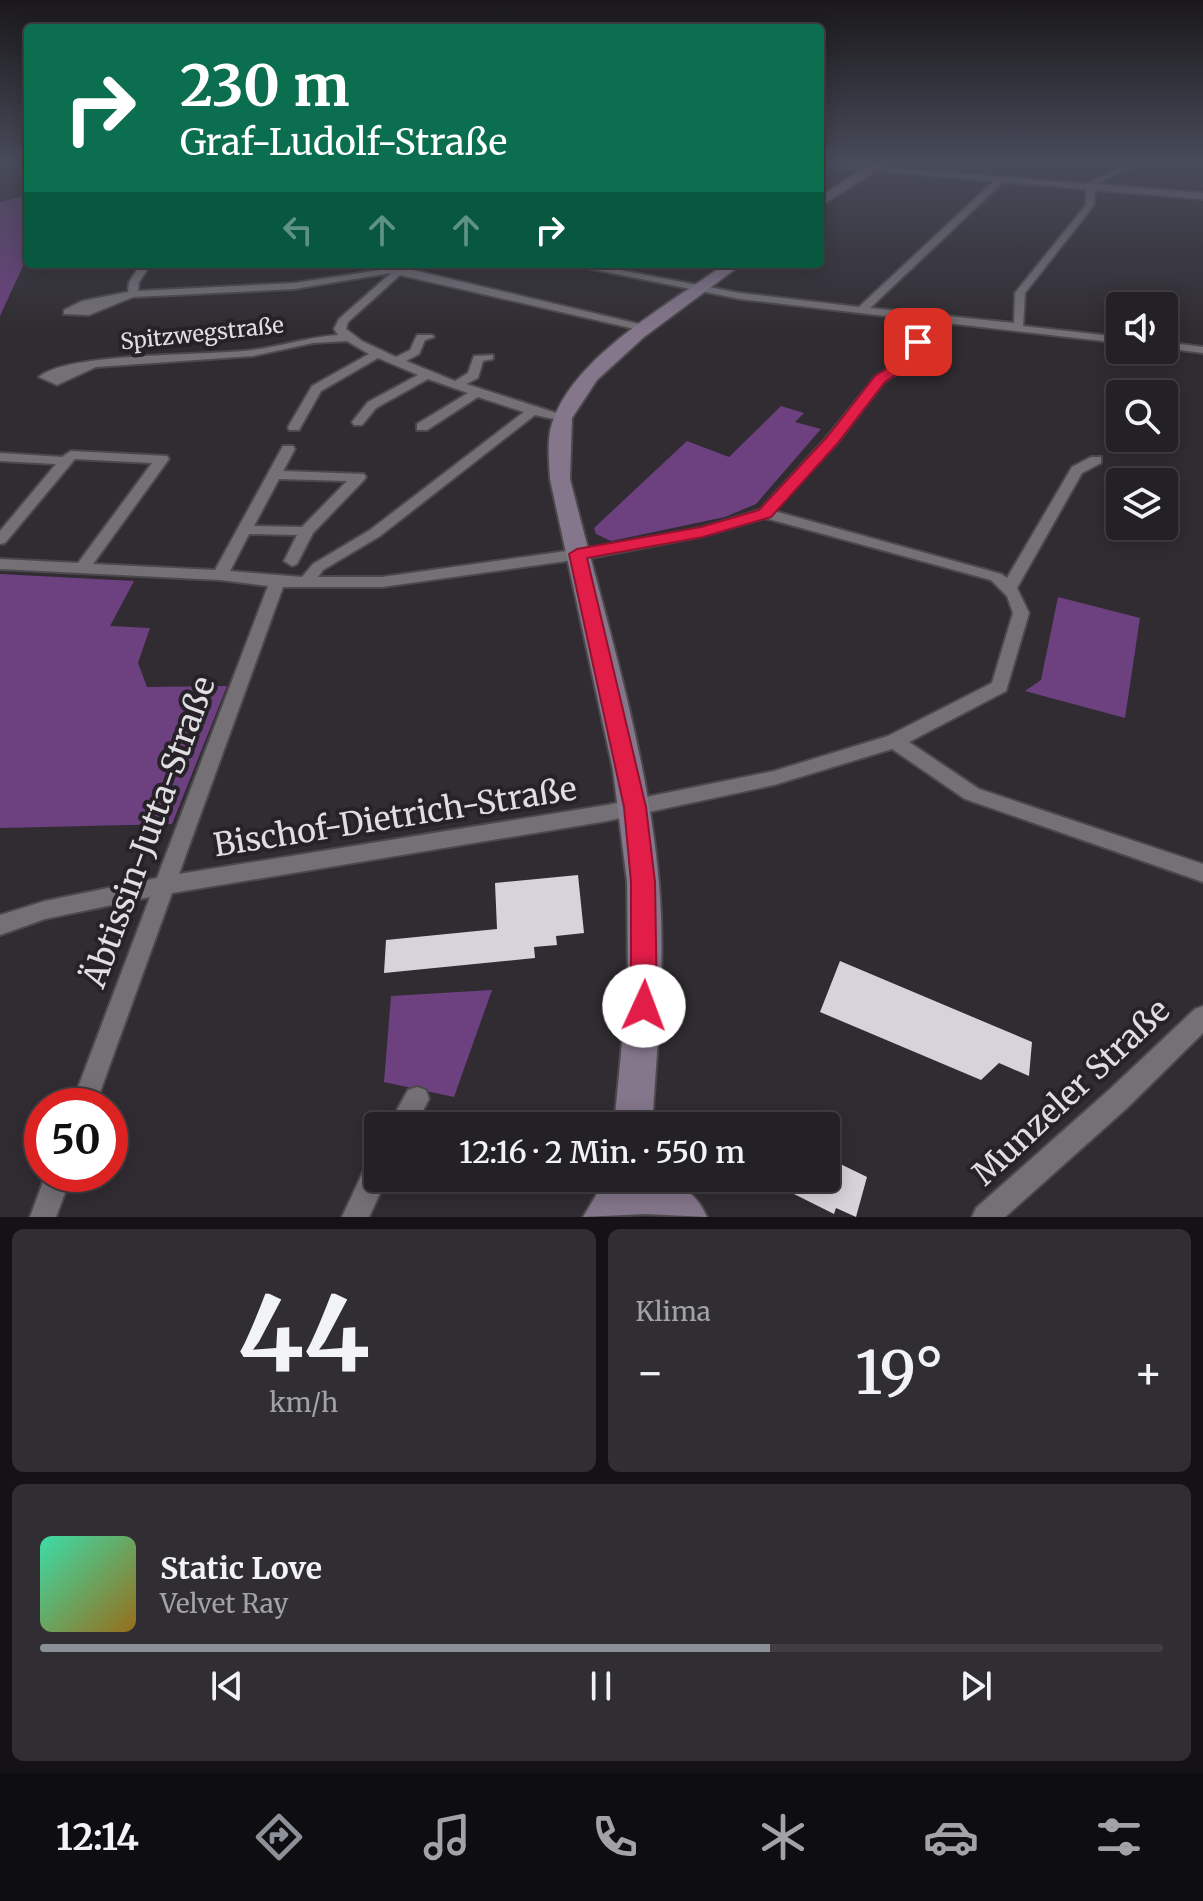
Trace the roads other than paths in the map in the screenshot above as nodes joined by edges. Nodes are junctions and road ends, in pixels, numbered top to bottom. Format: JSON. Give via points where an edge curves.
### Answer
{"nodes":[{"id":1,"x":960,"y":218,"type":"edge"},
{"id":2,"x":1080,"y":218,"type":"edge"},
{"id":3,"x":143,"y":268,"type":"edge"},
{"id":4,"x":403,"y":268,"type":"edge"},
{"id":5,"x":594,"y":268,"type":"edge"},
{"id":6,"x":729,"y":268,"type":"edge"},
{"id":7,"x":361,"y":278,"type":"junction"},
{"id":8,"x":384,"y":285,"type":"junction"},
{"id":9,"x":697,"y":288,"type":"junction"},
{"id":10,"x":862,"y":310,"type":"junction"},
{"id":11,"x":935,"y":319,"type":"junction"},
{"id":12,"x":1013,"y":328,"type":"junction"},
{"id":13,"x":648,"y":329,"type":"junction"},
{"id":14,"x":344,"y":333,"type":"junction"},
{"id":15,"x":428,"y":337,"type":"dead end"},
{"id":16,"x":1106,"y":338,"type":"edge"},
{"id":17,"x":1178,"y":346,"type":"edge"},
{"id":18,"x":1203,"y":349,"type":"edge"},
{"id":19,"x":379,"y":353,"type":"junction"},
{"id":20,"x":489,"y":357,"type":"dead end"},
{"id":21,"x":398,"y":361,"type":"junction"},
{"id":22,"x":94,"y":364,"type":"dead end"},
{"id":23,"x":429,"y":373,"type":"junction"},
{"id":24,"x":458,"y":384,"type":"junction"},
{"id":25,"x":478,"y":392,"type":"junction"},
{"id":26,"x":531,"y":412,"type":"junction"},
{"id":27,"x":563,"y":417,"type":"junction"},
{"id":28,"x":358,"y":422,"type":"dead end"},
{"id":29,"x":294,"y":427,"type":"dead end"},
{"id":30,"x":422,"y":427,"type":"dead end"},
{"id":31,"x":288,"y":449,"type":"dead end"},
{"id":32,"x":0,"y":457,"type":"edge"},
{"id":33,"x":1096,"y":460,"type":"dead end"},
{"id":34,"x":67,"y":461,"type":"junction"},
{"id":35,"x":275,"y":475,"type":"junction"},
{"id":36,"x":765,"y":513,"type":"junction"},
{"id":37,"x":246,"y":530,"type":"junction"},
{"id":38,"x":306,"y":531,"type":"junction"},
{"id":39,"x":0,"y":540,"type":"edge"},
{"id":40,"x":577,"y":554,"type":"junction"},
{"id":41,"x":292,"y":561,"type":"dead end"},
{"id":42,"x":0,"y":564,"type":"edge"},
{"id":43,"x":82,"y":568,"type":"junction"},
{"id":44,"x":220,"y":575,"type":"junction"},
{"id":45,"x":277,"y":582,"type":"junction"},
{"id":46,"x":306,"y":583,"type":"junction"},
{"id":47,"x":1009,"y":588,"type":"junction"},
{"id":48,"x":894,"y":741,"type":"junction"},
{"id":49,"x":635,"y":807,"type":"junction"},
{"id":50,"x":1203,"y":873,"type":"edge"},
{"id":51,"x":165,"y":885,"type":"junction"},
{"id":52,"x":0,"y":925,"type":"edge"},
{"id":53,"x":1203,"y":1017,"type":"edge"},
{"id":54,"x":90,"y":1088,"type":"edge"},
{"id":55,"x":417,"y":1099,"type":"dead end"},
{"id":56,"x":409,"y":1112,"type":"edge"},
{"id":57,"x":634,"y":1112,"type":"edge"},
{"id":58,"x":52,"y":1192,"type":"edge"},
{"id":59,"x":367,"y":1192,"type":"edge"},
{"id":60,"x":629,"y":1192,"type":"edge"},
{"id":61,"x":652,"y":1192,"type":"edge"},
{"id":62,"x":43,"y":1217,"type":"edge"},
{"id":63,"x":355,"y":1217,"type":"edge"},
{"id":64,"x":603,"y":1217,"type":"edge"},
{"id":65,"x":687,"y":1217,"type":"edge"},
{"id":66,"x":985,"y":1217,"type":"edge"}],
"edges":[{"from":1,"to":10,"type":"street"},
{"from":2,"to":12,"type":"street","via":[[1020,293],[1019,324]]},
{"from":3,"to":7,"type":"street","via":[[128,295]]},
{"from":4,"to":7,"type":"street"},
{"from":4,"to":8,"type":"street"},
{"from":4,"to":13,"type":"street"},
{"from":5,"to":9,"type":"street"},
{"from":6,"to":9,"type":"main road"},
{"from":7,"to":8,"type":"street"},
{"from":8,"to":14,"type":"street","via":[[348,315]]},
{"from":9,"to":10,"type":"street"},
{"from":9,"to":13,"type":"main road"},
{"from":10,"to":11,"type":"street"},
{"from":11,"to":12,"type":"street"},
{"from":11,"to":36,"type":"street","via":[[901,366],[880,379]]},
{"from":12,"to":16,"type":"street"},
{"from":13,"to":27,"type":"main road","via":[[588,381]]},
{"from":14,"to":19,"type":"street"},
{"from":14,"to":22,"type":"street","name":"Spitzwegstraße","via":[[253,353]]},
{"from":15,"to":21,"type":"street","via":[[421,337],[415,352]]},
{"from":17,"to":18,"type":"street"},
{"from":19,"to":21,"type":"street"},
{"from":19,"to":29,"type":"street","via":[[316,389]]},
{"from":20,"to":24,"type":"street","via":[[478,358],[474,375]]},
{"from":21,"to":23,"type":"street"},
{"from":23,"to":24,"type":"street"},
{"from":23,"to":28,"type":"street","via":[[372,405]]},
{"from":24,"to":25,"type":"street"},
{"from":25,"to":26,"type":"street"},
{"from":25,"to":30,"type":"street"},
{"from":26,"to":27,"type":"street"},
{"from":26,"to":46,"type":"street","via":[[375,533],[318,567]]},
{"from":27,"to":40,"type":"main road","via":[[560,479]]},
{"from":31,"to":35,"type":"street"},
{"from":32,"to":34,"type":"street"},
{"from":33,"to":47,"type":"street","via":[[1077,470]]},
{"from":34,"to":39,"type":"street"},
{"from":34,"to":43,"type":"street","via":[[71,455],[162,459]]},
{"from":35,"to":37,"type":"street"},
{"from":35,"to":38,"type":"street","via":[[359,477]]},
{"from":36,"to":40,"type":"street","via":[[703,532]]},
{"from":36,"to":47,"type":"street","via":[[983,571]]},
{"from":37,"to":38,"type":"street"},
{"from":37,"to":44,"type":"street"},
{"from":38,"to":41,"type":"street"},
{"from":40,"to":46,"type":"street","via":[[382,582]]},
{"from":40,"to":49,"type":"main road"},
{"from":42,"to":43,"type":"street"},
{"from":43,"to":44,"type":"street"},
{"from":44,"to":45,"type":"street"},
{"from":45,"to":46,"type":"street"},
{"from":45,"to":51,"type":"street","name":"Äbtissin-Jutta-Straße"},
{"from":47,"to":48,"type":"street","name":"Bischof-Dietrich-Straße","via":[[1021,613],[1000,687]]},
{"from":48,"to":49,"type":"street","name":"Bischof-Dietrich-Straße","via":[[774,778]]},
{"from":48,"to":50,"type":"street","via":[[972,794]]},
{"from":49,"to":51,"type":"street","name":"Bischof-Dietrich-Straße"},
{"from":49,"to":57,"type":"main road","via":[[645,980]]},
{"from":51,"to":52,"type":"street","name":"Bischof-Dietrich-Straße"},
{"from":51,"to":54,"type":"street","name":"Äbtissin-Jutta-Straße"},
{"from":53,"to":66,"type":"street","name":"Munzeler Straße"},
{"from":55,"to":56,"type":"street"},
{"from":58,"to":62,"type":"street"},
{"from":59,"to":63,"type":"street"},
{"from":60,"to":64,"type":"main road"},
{"from":61,"to":65,"type":"main road","via":[[667,1198]]}]}
